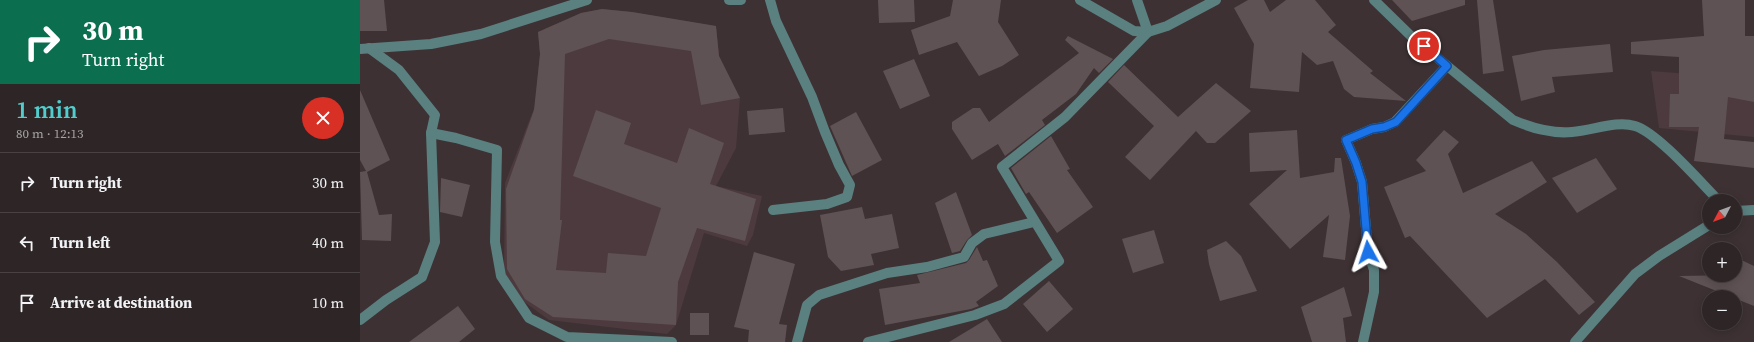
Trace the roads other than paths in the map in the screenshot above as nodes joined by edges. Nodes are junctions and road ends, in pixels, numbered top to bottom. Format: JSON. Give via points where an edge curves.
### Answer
{"nodes":[{"id":1,"x":587,"y":0,"type":"edge"},
{"id":2,"x":729,"y":0,"type":"edge"},
{"id":3,"x":741,"y":0,"type":"edge"},
{"id":4,"x":770,"y":0,"type":"edge"},
{"id":5,"x":1080,"y":0,"type":"edge"},
{"id":6,"x":1137,"y":0,"type":"edge"},
{"id":7,"x":1216,"y":0,"type":"edge"},
{"id":8,"x":1374,"y":0,"type":"edge"},
{"id":9,"x":1148,"y":32,"type":"junction"},
{"id":10,"x":365,"y":48,"type":"edge"},
{"id":11,"x":1447,"y":66,"type":"junction"},
{"id":12,"x":431,"y":133,"type":"junction"},
{"id":13,"x":1712,"y":194,"type":"edge"},
{"id":14,"x":773,"y":210,"type":"dead end"},
{"id":15,"x":1754,"y":210,"type":"edge"},
{"id":16,"x":1742,"y":211,"type":"edge"},
{"id":17,"x":1034,"y":222,"type":"junction"},
{"id":18,"x":1702,"y":229,"type":"edge"},
{"id":19,"x":360,"y":320,"type":"edge"},
{"id":20,"x":672,"y":342,"type":"edge"},
{"id":21,"x":797,"y":342,"type":"edge"},
{"id":22,"x":868,"y":342,"type":"edge"},
{"id":23,"x":1362,"y":342,"type":"edge"},
{"id":24,"x":1576,"y":342,"type":"edge"}],
"edges":[{"from":1,"to":10,"type":"street","via":[[480,34],[431,44]]},
{"from":2,"to":3,"type":"street"},
{"from":4,"to":14,"type":"street","via":[[776,21],[850,185],[847,197],[827,204]]},
{"from":5,"to":9,"type":"street","via":[[1134,31]]},
{"from":6,"to":9,"type":"street"},
{"from":7,"to":9,"type":"street","via":[[1167,26]]},
{"from":8,"to":11,"type":"street"},
{"from":9,"to":17,"type":"street","via":[[1065,117],[1002,167]]},
{"from":10,"to":12,"type":"street","via":[[399,70],[435,115]]},
{"from":11,"to":13,"type":"street","via":[[1513,120],[1532,128],[1549,132],[1572,132],[1624,124],[1636,126],[1654,136]]},
{"from":11,"to":23,"type":"street","via":[[1396,122],[1346,140],[1362,182],[1368,252],[1374,270],[1374,292]]},
{"from":12,"to":19,"type":"street","via":[[435,242],[422,277]]},
{"from":12,"to":20,"type":"street","via":[[497,150],[495,242],[501,276],[529,318],[567,337]]},
{"from":15,"to":16,"type":"street"},
{"from":17,"to":21,"type":"street","via":[[984,234],[972,243],[964,257],[927,267],[886,272],[819,295],[807,305]]},
{"from":17,"to":22,"type":"street","via":[[1059,261],[1004,304],[974,315]]},
{"from":18,"to":24,"type":"street","via":[[1635,274]]}]}
